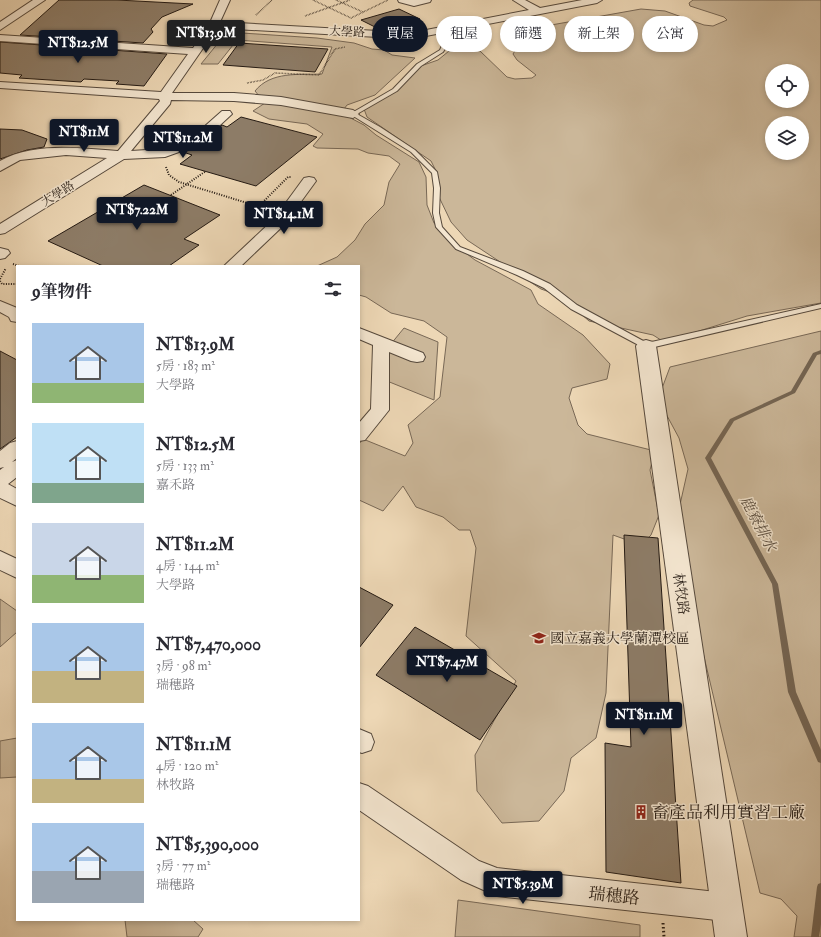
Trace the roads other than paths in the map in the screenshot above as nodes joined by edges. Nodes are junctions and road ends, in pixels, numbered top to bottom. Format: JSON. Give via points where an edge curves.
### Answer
{"nodes":[{"id":1,"x":40,"y":0,"type":"edge"},
{"id":2,"x":225,"y":0,"type":"edge"},
{"id":3,"x":403,"y":0,"type":"edge"},
{"id":4,"x":426,"y":0,"type":"edge"},
{"id":5,"x":518,"y":0,"type":"edge"},
{"id":6,"x":597,"y":0,"type":"edge"},
{"id":7,"x":540,"y":12,"type":"junction"},
{"id":8,"x":214,"y":25,"type":"junction"},
{"id":9,"x":0,"y":27,"type":"edge"},
{"id":10,"x":0,"y":38,"type":"edge"},
{"id":11,"x":195,"y":51,"type":"junction"},
{"id":12,"x":441,"y":52,"type":"edge"},
{"id":13,"x":0,"y":85,"type":"edge"},
{"id":14,"x":164,"y":96,"type":"junction"},
{"id":15,"x":226,"y":114,"type":"dead end"},
{"id":16,"x":352,"y":114,"type":"junction"},
{"id":17,"x":114,"y":154,"type":"junction"},
{"id":18,"x":0,"y":167,"type":"edge"},
{"id":19,"x":309,"y":181,"type":"road end"},
{"id":20,"x":0,"y":217,"type":"edge"},
{"id":21,"x":0,"y":230,"type":"edge"},
{"id":22,"x":233,"y":265,"type":"edge"},
{"id":23,"x":0,"y":306,"type":"edge"},
{"id":24,"x":821,"y":306,"type":"edge"},
{"id":25,"x":16,"y":314,"type":"edge"},
{"id":26,"x":360,"y":334,"type":"edge"},
{"id":27,"x":381,"y":342,"type":"junction"},
{"id":28,"x":646,"y":346,"type":"junction"},
{"id":29,"x":417,"y":357,"type":"dead end"},
{"id":30,"x":360,"y":434,"type":"edge"},
{"id":31,"x":16,"y":449,"type":"edge"},
{"id":32,"x":0,"y":461,"type":"edge"},
{"id":33,"x":16,"y":468,"type":"edge"},
{"id":34,"x":0,"y":480,"type":"edge"},
{"id":35,"x":0,"y":488,"type":"edge"},
{"id":36,"x":16,"y":498,"type":"edge"},
{"id":37,"x":0,"y":559,"type":"edge"},
{"id":38,"x":16,"y":569,"type":"edge"},
{"id":39,"x":360,"y":796,"type":"edge"},
{"id":40,"x":726,"y":907,"type":"junction"},
{"id":41,"x":731,"y":937,"type":"edge"}],
"edges":[{"from":1,"to":9,"type":"street"},
{"from":2,"to":8,"type":"street","name":"大學路"},
{"from":3,"to":4,"type":"street","via":[[414,3]]},
{"from":5,"to":7,"type":"street"},
{"from":6,"to":7,"type":"street","name":"大學路"},
{"from":7,"to":8,"type":"street","name":"大學路","via":[[426,33],[366,34]]},
{"from":8,"to":11,"type":"street","name":"大學路"},
{"from":10,"to":11,"type":"street"},
{"from":11,"to":14,"type":"street","name":"大學路"},
{"from":12,"to":16,"type":"lane","via":[[420,64],[405,83],[391,94]]},
{"from":13,"to":14,"type":"street"},
{"from":14,"to":16,"type":"street","via":[[192,95],[281,101]]},
{"from":14,"to":17,"type":"street","name":"大學路","via":[[166,101]]},
{"from":15,"to":17,"type":"street","via":[[200,137],[164,153]]},
{"from":16,"to":28,"type":"lane","via":[[413,151],[435,173],[436,212],[440,227],[458,248],[520,272],[547,286],[574,307]]},
{"from":17,"to":18,"type":"street","via":[[59,152],[17,157]]},
{"from":17,"to":20,"type":"street"},
{"from":17,"to":21,"type":"street","name":"大學路"},
{"from":19,"to":22,"type":"street","via":[[279,222]]},
{"from":23,"to":25,"type":"street"},
{"from":24,"to":28,"type":"lane"},
{"from":26,"to":27,"type":"street"},
{"from":27,"to":29,"type":"street"},
{"from":27,"to":30,"type":"street","via":[[380,410]]},
{"from":28,"to":40,"type":"street","name":"林牧路"},
{"from":31,"to":32,"type":"street"},
{"from":33,"to":34,"type":"street"},
{"from":35,"to":36,"type":"street"},
{"from":37,"to":38,"type":"street"},
{"from":39,"to":40,"type":"street","name":"瑞穗路","via":[[470,871],[496,882]]},
{"from":40,"to":41,"type":"street","name":"林牧路"}]}
